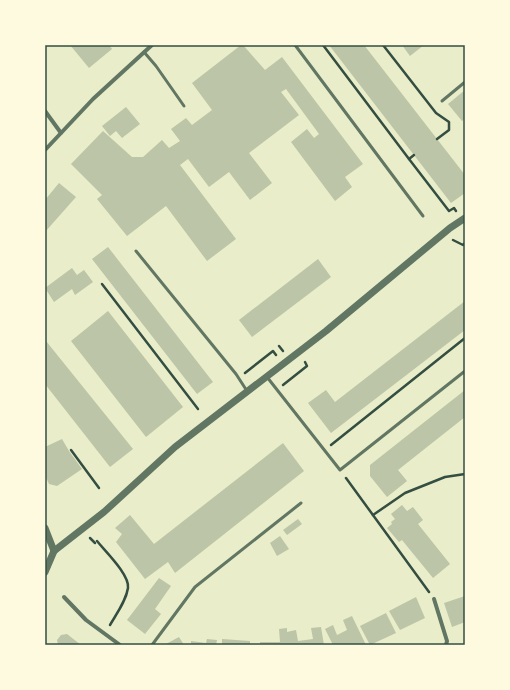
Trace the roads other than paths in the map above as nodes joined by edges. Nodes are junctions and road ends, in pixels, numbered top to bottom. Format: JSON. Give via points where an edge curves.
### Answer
{"nodes":[{"id":1,"x":152,"y":45,"type":"edge"},
{"id":2,"x":295,"y":45,"type":"edge"},
{"id":3,"x":144,"y":52,"type":"junction"},
{"id":4,"x":465,"y":82,"type":"edge"},
{"id":5,"x":442,"y":101,"type":"dead end"},
{"id":6,"x":184,"y":106,"type":"dead end"},
{"id":7,"x":45,"y":111,"type":"edge"},
{"id":8,"x":61,"y":132,"type":"junction"},
{"id":9,"x":45,"y":150,"type":"edge"},
{"id":10,"x":423,"y":216,"type":"dead end"},
{"id":11,"x":465,"y":218,"type":"edge"},
{"id":12,"x":136,"y":251,"type":"dead end"},
{"id":13,"x":465,"y":371,"type":"edge"},
{"id":14,"x":267,"y":377,"type":"junction"},
{"id":15,"x":248,"y":392,"type":"junction"},
{"id":16,"x":301,"y":503,"type":"dead end"},
{"id":17,"x":45,"y":528,"type":"edge"},
{"id":18,"x":54,"y":551,"type":"junction"},
{"id":19,"x":45,"y":572,"type":"edge"},
{"id":20,"x":64,"y":597,"type":"dead end"},
{"id":21,"x":434,"y":598,"type":"road end"},
{"id":22,"x":120,"y":645,"type":"edge"},
{"id":23,"x":152,"y":645,"type":"edge"},
{"id":24,"x":446,"y":645,"type":"edge"}],
"edges":[{"from":1,"to":3,"type":"street"},
{"from":2,"to":10,"type":"lane"},
{"from":3,"to":6,"type":"lane"},
{"from":3,"to":8,"type":"street"},
{"from":4,"to":5,"type":"lane"},
{"from":7,"to":8,"type":"street"},
{"from":8,"to":9,"type":"street"},
{"from":11,"to":14,"type":"street"},
{"from":12,"to":15,"type":"lane"},
{"from":13,"to":14,"type":"lane","via":[[340,470]]},
{"from":14,"to":15,"type":"street"},
{"from":15,"to":18,"type":"street","via":[[175,447],[104,512]]},
{"from":16,"to":23,"type":"lane","via":[[195,587]]},
{"from":17,"to":18,"type":"street"},
{"from":18,"to":19,"type":"street"},
{"from":20,"to":22,"type":"street","via":[[86,620]]},
{"from":21,"to":24,"type":"street"}]}
